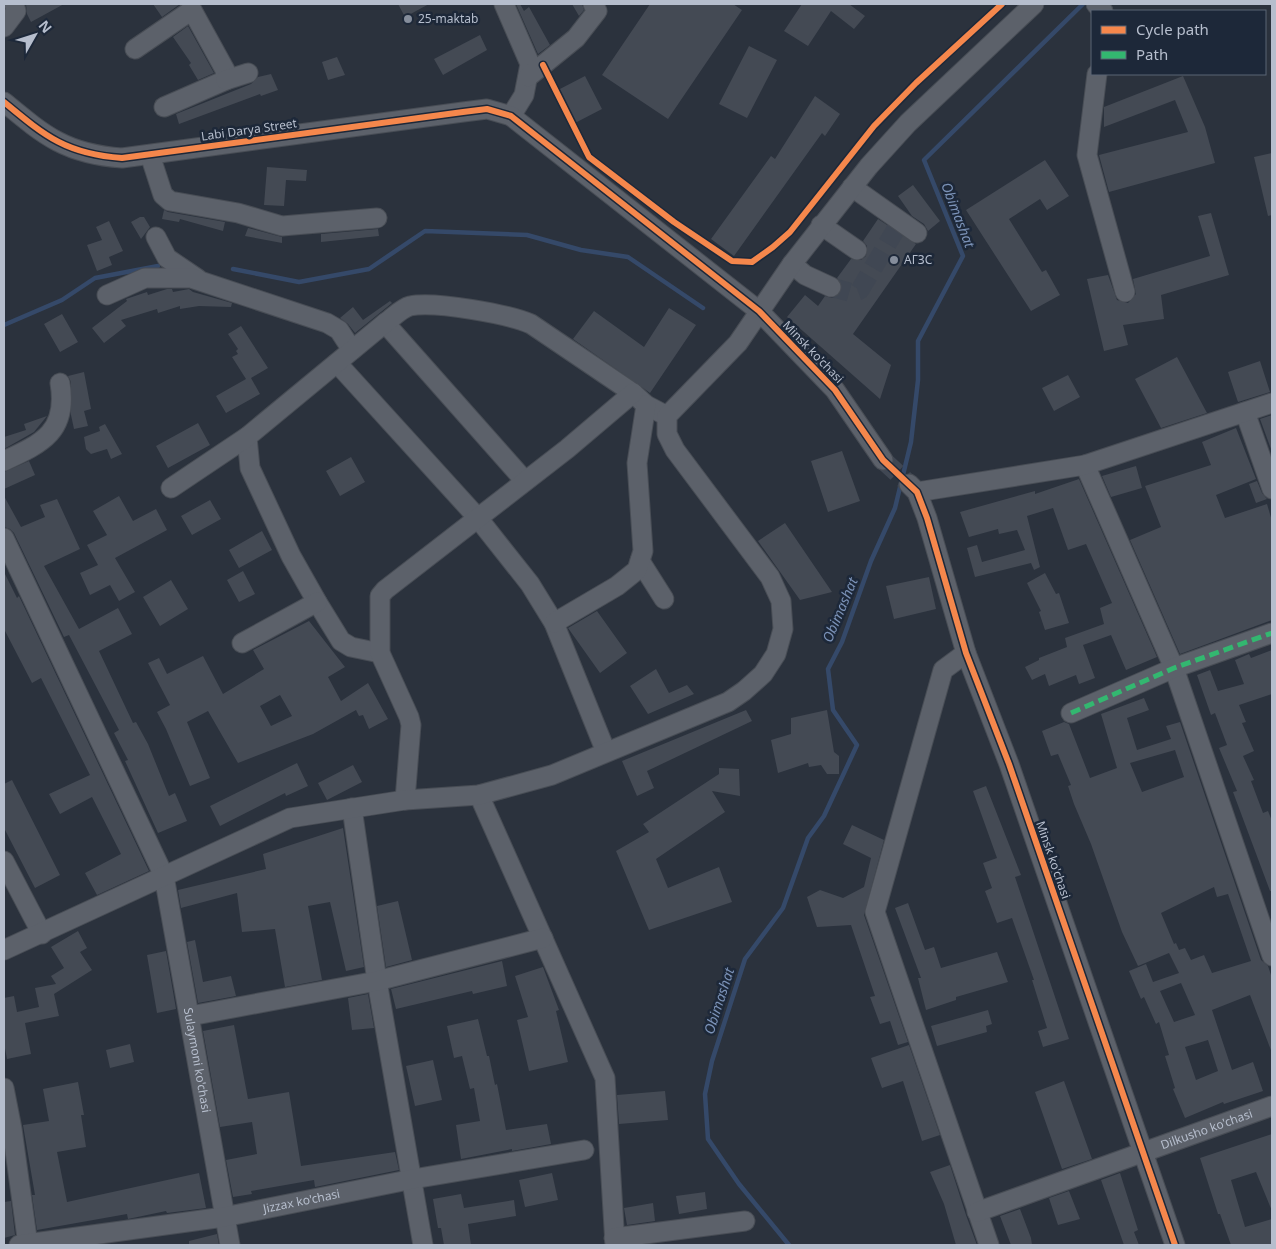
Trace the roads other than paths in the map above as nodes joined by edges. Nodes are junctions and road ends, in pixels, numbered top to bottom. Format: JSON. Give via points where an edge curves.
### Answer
{"nodes":[{"id":1,"x":504,"y":4,"type":"edge"},
{"id":2,"x":593,"y":4,"type":"edge"},
{"id":3,"x":1034,"y":4,"type":"edge"},
{"id":4,"x":190,"y":7,"type":"edge"},
{"id":5,"x":136,"y":49,"type":"dead end"},
{"id":6,"x":536,"y":71,"type":"junction"},
{"id":7,"x":248,"y":74,"type":"dead end"},
{"id":8,"x":1097,"y":75,"type":"edge"},
{"id":9,"x":226,"y":80,"type":"junction"},
{"id":10,"x":4,"y":102,"type":"edge"},
{"id":11,"x":164,"y":107,"type":"dead end"},
{"id":12,"x":511,"y":116,"type":"junction"},
{"id":13,"x":150,"y":155,"type":"junction"},
{"id":14,"x":852,"y":187,"type":"junction"},
{"id":15,"x":377,"y":218,"type":"dead end"},
{"id":16,"x":821,"y":225,"type":"junction"},
{"id":17,"x":917,"y":233,"type":"dead end"},
{"id":18,"x":156,"y":237,"type":"dead end"},
{"id":19,"x":857,"y":250,"type":"dead end"},
{"id":20,"x":792,"y":264,"type":"junction"},
{"id":21,"x":201,"y":281,"type":"junction"},
{"id":22,"x":831,"y":287,"type":"tunnel mouth"},
{"id":23,"x":1125,"y":292,"type":"dead end"},
{"id":24,"x":107,"y":295,"type":"dead end"},
{"id":25,"x":759,"y":311,"type":"junction"},
{"id":26,"x":385,"y":323,"type":"junction"},
{"id":27,"x":352,"y":350,"type":"junction"},
{"id":28,"x":337,"y":363,"type":"junction"},
{"id":29,"x":60,"y":383,"type":"dead end"},
{"id":30,"x":639,"y":399,"type":"junction"},
{"id":31,"x":1272,"y":403,"type":"edge"},
{"id":32,"x":1245,"y":412,"type":"junction"},
{"id":33,"x":667,"y":416,"type":"junction"},
{"id":34,"x":247,"y":437,"type":"junction"},
{"id":35,"x":883,"y":460,"type":"tunnel mouth"},
{"id":36,"x":4,"y":461,"type":"edge"},
{"id":37,"x":1085,"y":466,"type":"junction"},
{"id":38,"x":525,"y":481,"type":"junction"},
{"id":39,"x":171,"y":488,"type":"dead end"},
{"id":40,"x":1272,"y":489,"type":"edge"},
{"id":41,"x":477,"y":517,"type":"junction"},
{"id":42,"x":4,"y":538,"type":"edge"},
{"id":43,"x":640,"y":561,"type":"junction"},
{"id":44,"x":664,"y":599,"type":"dead end"},
{"id":45,"x":317,"y":602,"type":"junction"},
{"id":46,"x":554,"y":623,"type":"junction"},
{"id":47,"x":1272,"y":633,"type":"edge"},
{"id":48,"x":242,"y":643,"type":"dead end"},
{"id":49,"x":380,"y":653,"type":"junction"},
{"id":50,"x":966,"y":653,"type":"junction"},
{"id":51,"x":1174,"y":668,"type":"junction"},
{"id":52,"x":1071,"y":713,"type":"dead end"},
{"id":53,"x":606,"y":752,"type":"junction"},
{"id":54,"x":479,"y":794,"type":"junction"},
{"id":55,"x":405,"y":800,"type":"junction"},
{"id":56,"x":352,"y":808,"type":"junction"},
{"id":57,"x":4,"y":861,"type":"edge"},
{"id":58,"x":164,"y":876,"type":"junction"},
{"id":59,"x":42,"y":934,"type":"junction"},
{"id":60,"x":543,"y":938,"type":"junction"},
{"id":61,"x":4,"y":950,"type":"edge"},
{"id":62,"x":1272,"y":956,"type":"edge"},
{"id":63,"x":377,"y":981,"type":"junction"},
{"id":64,"x":190,"y":1016,"type":"junction"},
{"id":65,"x":4,"y":1088,"type":"edge"},
{"id":66,"x":1272,"y":1106,"type":"edge"},
{"id":67,"x":8,"y":1132,"type":"edge"},
{"id":68,"x":584,"y":1150,"type":"dead end"},
{"id":69,"x":1141,"y":1152,"type":"junction"},
{"id":70,"x":413,"y":1179,"type":"junction"},
{"id":71,"x":977,"y":1212,"type":"junction"},
{"id":72,"x":224,"y":1217,"type":"junction"},
{"id":73,"x":745,"y":1221,"type":"dead end"},
{"id":74,"x":614,"y":1242,"type":"edge"},
{"id":75,"x":25,"y":1245,"type":"edge"},
{"id":76,"x":230,"y":1245,"type":"edge"},
{"id":77,"x":423,"y":1245,"type":"edge"},
{"id":78,"x":989,"y":1245,"type":"edge"},
{"id":79,"x":1175,"y":1245,"type":"edge"}],
"edges":[{"from":1,"to":6,"type":"street"},
{"from":2,"to":6,"type":"street","via":[[596,11],[576,38]]},
{"from":3,"to":14,"type":"street","via":[[908,123]]},
{"from":4,"to":5,"type":"street"},
{"from":4,"to":9,"type":"street","via":[[224,70]]},
{"from":6,"to":12,"type":"street"},
{"from":7,"to":9,"type":"street"},
{"from":8,"to":23,"type":"street","via":[[1088,154]]},
{"from":9,"to":11,"type":"street"},
{"from":10,"to":13,"type":"street","name":"Labi Darya Street","via":[[45,136],[69,148],[108,157]]},
{"from":12,"to":13,"type":"street","name":"Labi Darya Street","via":[[487,109]]},
{"from":12,"to":25,"type":"street","name":"Minsk ko'chasi"},
{"from":13,"to":15,"type":"street","via":[[163,195],[170,201],[238,213],[282,226]]},
{"from":14,"to":16,"type":"street"},
{"from":14,"to":17,"type":"street","via":[[898,225]]},
{"from":16,"to":19,"type":"street"},
{"from":16,"to":20,"type":"street"},
{"from":18,"to":21,"type":"street","via":[[166,258]]},
{"from":20,"to":22,"type":"street","via":[[805,275]]},
{"from":20,"to":25,"type":"street"},
{"from":21,"to":24,"type":"street","via":[[145,278]]},
{"from":21,"to":27,"type":"street","via":[[327,323],[339,330]]},
{"from":25,"to":33,"type":"street","via":[[738,343]]},
{"from":25,"to":35,"type":"street","name":"Minsk ko'chasi","via":[[835,390]]},
{"from":26,"to":27,"type":"street"},
{"from":26,"to":30,"type":"street","via":[[409,307],[432,305],[518,318],[532,324]]},
{"from":26,"to":38,"type":"street"},
{"from":27,"to":28,"type":"street"},
{"from":28,"to":34,"type":"street"},
{"from":28,"to":41,"type":"street"},
{"from":29,"to":36,"type":"street","via":[[63,399],[56,427],[46,439]]},
{"from":30,"to":33,"type":"street"},
{"from":30,"to":38,"type":"street"},
{"from":30,"to":43,"type":"street","via":[[637,463],[643,551]]},
{"from":31,"to":32,"type":"street"},
{"from":32,"to":37,"type":"street"},
{"from":32,"to":40,"type":"street"},
{"from":33,"to":53,"type":"street","via":[[667,434],[675,450],[770,577],[781,601],[783,629],[776,654],[763,674],[736,697]]},
{"from":34,"to":39,"type":"street"},
{"from":34,"to":45,"type":"street","via":[[250,468],[291,556]]},
{"from":37,"to":50,"type":"street","name":"Minsk ko'chasi","via":[[913,488],[927,518]]},
{"from":37,"to":51,"type":"street"},
{"from":38,"to":41,"type":"street"},
{"from":41,"to":46,"type":"street","via":[[530,584]]},
{"from":41,"to":49,"type":"street","via":[[385,590],[379,603]]},
{"from":42,"to":58,"type":"street","name":"Sulaymoni ko'chasi"},
{"from":43,"to":44,"type":"street"},
{"from":43,"to":46,"type":"street","via":[[637,570],[617,586]]},
{"from":45,"to":48,"type":"street"},
{"from":45,"to":49,"type":"street","via":[[341,641],[351,647]]},
{"from":46,"to":53,"type":"street"},
{"from":47,"to":51,"type":"street"},
{"from":49,"to":55,"type":"street","via":[[411,725]]},
{"from":50,"to":69,"type":"street","name":"Minsk ko'chasi","via":[[1008,764]]},
{"from":50,"to":71,"type":"street","via":[[943,670],[875,912]]},
{"from":51,"to":52,"type":"street"},
{"from":51,"to":62,"type":"street"},
{"from":53,"to":54,"type":"street","via":[[552,775]]},
{"from":54,"to":55,"type":"street"},
{"from":54,"to":60,"type":"street"},
{"from":55,"to":56,"type":"street"},
{"from":56,"to":58,"type":"street","via":[[290,818]]},
{"from":56,"to":63,"type":"street"},
{"from":57,"to":59,"type":"street"},
{"from":58,"to":59,"type":"street"},
{"from":58,"to":64,"type":"street","name":"Sulaymoni ko'chasi"},
{"from":59,"to":61,"type":"street"},
{"from":60,"to":63,"type":"street"},
{"from":60,"to":74,"type":"street","via":[[605,1078]]},
{"from":63,"to":64,"type":"street"},
{"from":63,"to":70,"type":"street"},
{"from":64,"to":72,"type":"street","name":"Sulaymoni ko'chasi"},
{"from":65,"to":67,"type":"street"},
{"from":66,"to":69,"type":"street","name":"Dilkusho ko'chasi"},
{"from":67,"to":75,"type":"street"},
{"from":68,"to":70,"type":"street","name":"Jizzax ko'chasi"},
{"from":69,"to":71,"type":"street","name":"Dilkusho ko'chasi"},
{"from":69,"to":79,"type":"street","name":"Minsk ko'chasi"},
{"from":70,"to":72,"type":"street","name":"Jizzax ko'chasi"},
{"from":70,"to":77,"type":"street"},
{"from":71,"to":78,"type":"street"},
{"from":72,"to":75,"type":"street","name":"Jizzax ko'chasi"},
{"from":72,"to":76,"type":"street","name":"Sulaymoni ko'chasi"},
{"from":73,"to":74,"type":"street"}]}
